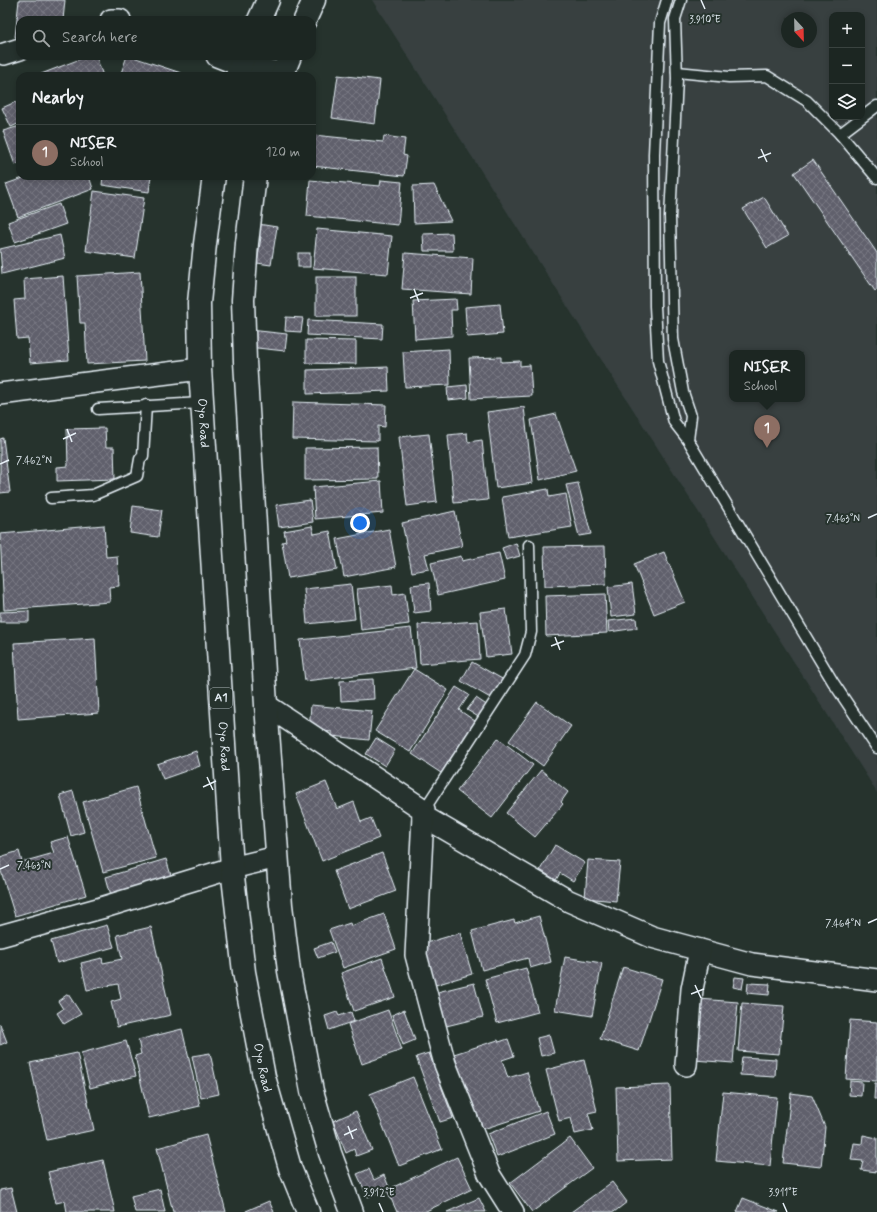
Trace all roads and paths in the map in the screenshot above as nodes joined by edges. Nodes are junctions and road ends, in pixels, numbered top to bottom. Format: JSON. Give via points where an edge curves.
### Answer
{"nodes":[{"id":1,"x":268,"y":0,"type":"edge"},
{"id":2,"x":314,"y":0,"type":"edge"},
{"id":3,"x":667,"y":0,"type":"edge"},
{"id":4,"x":681,"y":0,"type":"edge"},
{"id":5,"x":261,"y":16,"type":"edge"},
{"id":6,"x":307,"y":16,"type":"edge"},
{"id":7,"x":226,"y":60,"type":"edge"},
{"id":8,"x":240,"y":66,"type":"edge"},
{"id":9,"x":285,"y":68,"type":"edge"},
{"id":10,"x":677,"y":72,"type":"junction"},
{"id":11,"x":877,"y":106,"type":"edge"},
{"id":12,"x":840,"y":134,"type":"junction"},
{"id":13,"x":877,"y":178,"type":"edge"},
{"id":14,"x":213,"y":180,"type":"edge"},
{"id":15,"x":255,"y":180,"type":"edge"},
{"id":16,"x":200,"y":369,"type":"junction"},
{"id":17,"x":0,"y":394,"type":"edge"},
{"id":18,"x":201,"y":403,"type":"junction"},
{"id":19,"x":146,"y":405,"type":"junction"},
{"id":20,"x":98,"y":409,"type":"dead end"},
{"id":21,"x":688,"y":440,"type":"junction"},
{"id":22,"x":51,"y":498,"type":"dead end"},
{"id":23,"x":530,"y":545,"type":"dead end"},
{"id":24,"x":266,"y":705,"type":"junction"},
{"id":25,"x":877,"y":748,"type":"edge"},
{"id":26,"x":424,"y":813,"type":"junction"},
{"id":27,"x":277,"y":857,"type":"junction"},
{"id":28,"x":232,"y":868,"type":"junction"},
{"id":29,"x":0,"y":936,"type":"edge"},
{"id":30,"x":700,"y":950,"type":"junction"},
{"id":31,"x":877,"y":980,"type":"edge"},
{"id":32,"x":686,"y":1065,"type":"dead end"},
{"id":33,"x":308,"y":1212,"type":"edge"},
{"id":34,"x":352,"y":1212,"type":"edge"},
{"id":35,"x":512,"y":1212,"type":"edge"}],
"edges":[{"from":1,"to":5,"type":"highway"},
{"from":2,"to":6,"type":"highway"},
{"from":3,"to":21,"type":"lane","via":[[660,23],[654,154],[655,306],[658,361],[674,422]]},
{"from":4,"to":10,"type":"lane","via":[[675,19]]},
{"from":7,"to":8,"type":"street"},
{"from":8,"to":9,"type":"street"},
{"from":10,"to":12,"type":"lane","via":[[729,77],[767,76],[807,101]]},
{"from":10,"to":21,"type":"lane","via":[[670,217],[673,339],[683,392],[691,416]]},
{"from":11,"to":12,"type":"lane"},
{"from":12,"to":13,"type":"lane"},
{"from":14,"to":16,"type":"highway","name":"Oyo Road","number":"A1","via":[[199,303]]},
{"from":15,"to":24,"type":"highway","via":[[243,300]]},
{"from":16,"to":17,"type":"street"},
{"from":16,"to":18,"type":"highway","name":"Oyo Road","number":"A1"},
{"from":18,"to":19,"type":"lane"},
{"from":18,"to":28,"type":"highway","name":"Oyo Road","number":"A1"},
{"from":19,"to":20,"type":"lane"},
{"from":19,"to":22,"type":"lane","via":[[143,456],[140,459],[137,476],[93,495]]},
{"from":21,"to":25,"type":"lane","via":[[833,682]]},
{"from":23,"to":26,"type":"lane","via":[[531,632],[526,655]]},
{"from":24,"to":26,"type":"street"},
{"from":24,"to":27,"type":"highway"},
{"from":26,"to":30,"type":"street","via":[[569,901],[652,937]]},
{"from":26,"to":35,"type":"street","via":[[416,955],[445,1064],[489,1174]]},
{"from":27,"to":28,"type":"street"},
{"from":27,"to":34,"type":"highway","via":[[289,971],[310,1084],[330,1153]]},
{"from":28,"to":29,"type":"street"},
{"from":28,"to":33,"type":"highway","name":"Oyo Road","number":"A1","via":[[244,972],[264,1077],[290,1168]]},
{"from":30,"to":31,"type":"street","via":[[752,964]]},
{"from":30,"to":32,"type":"street","via":[[692,989]]}]}
